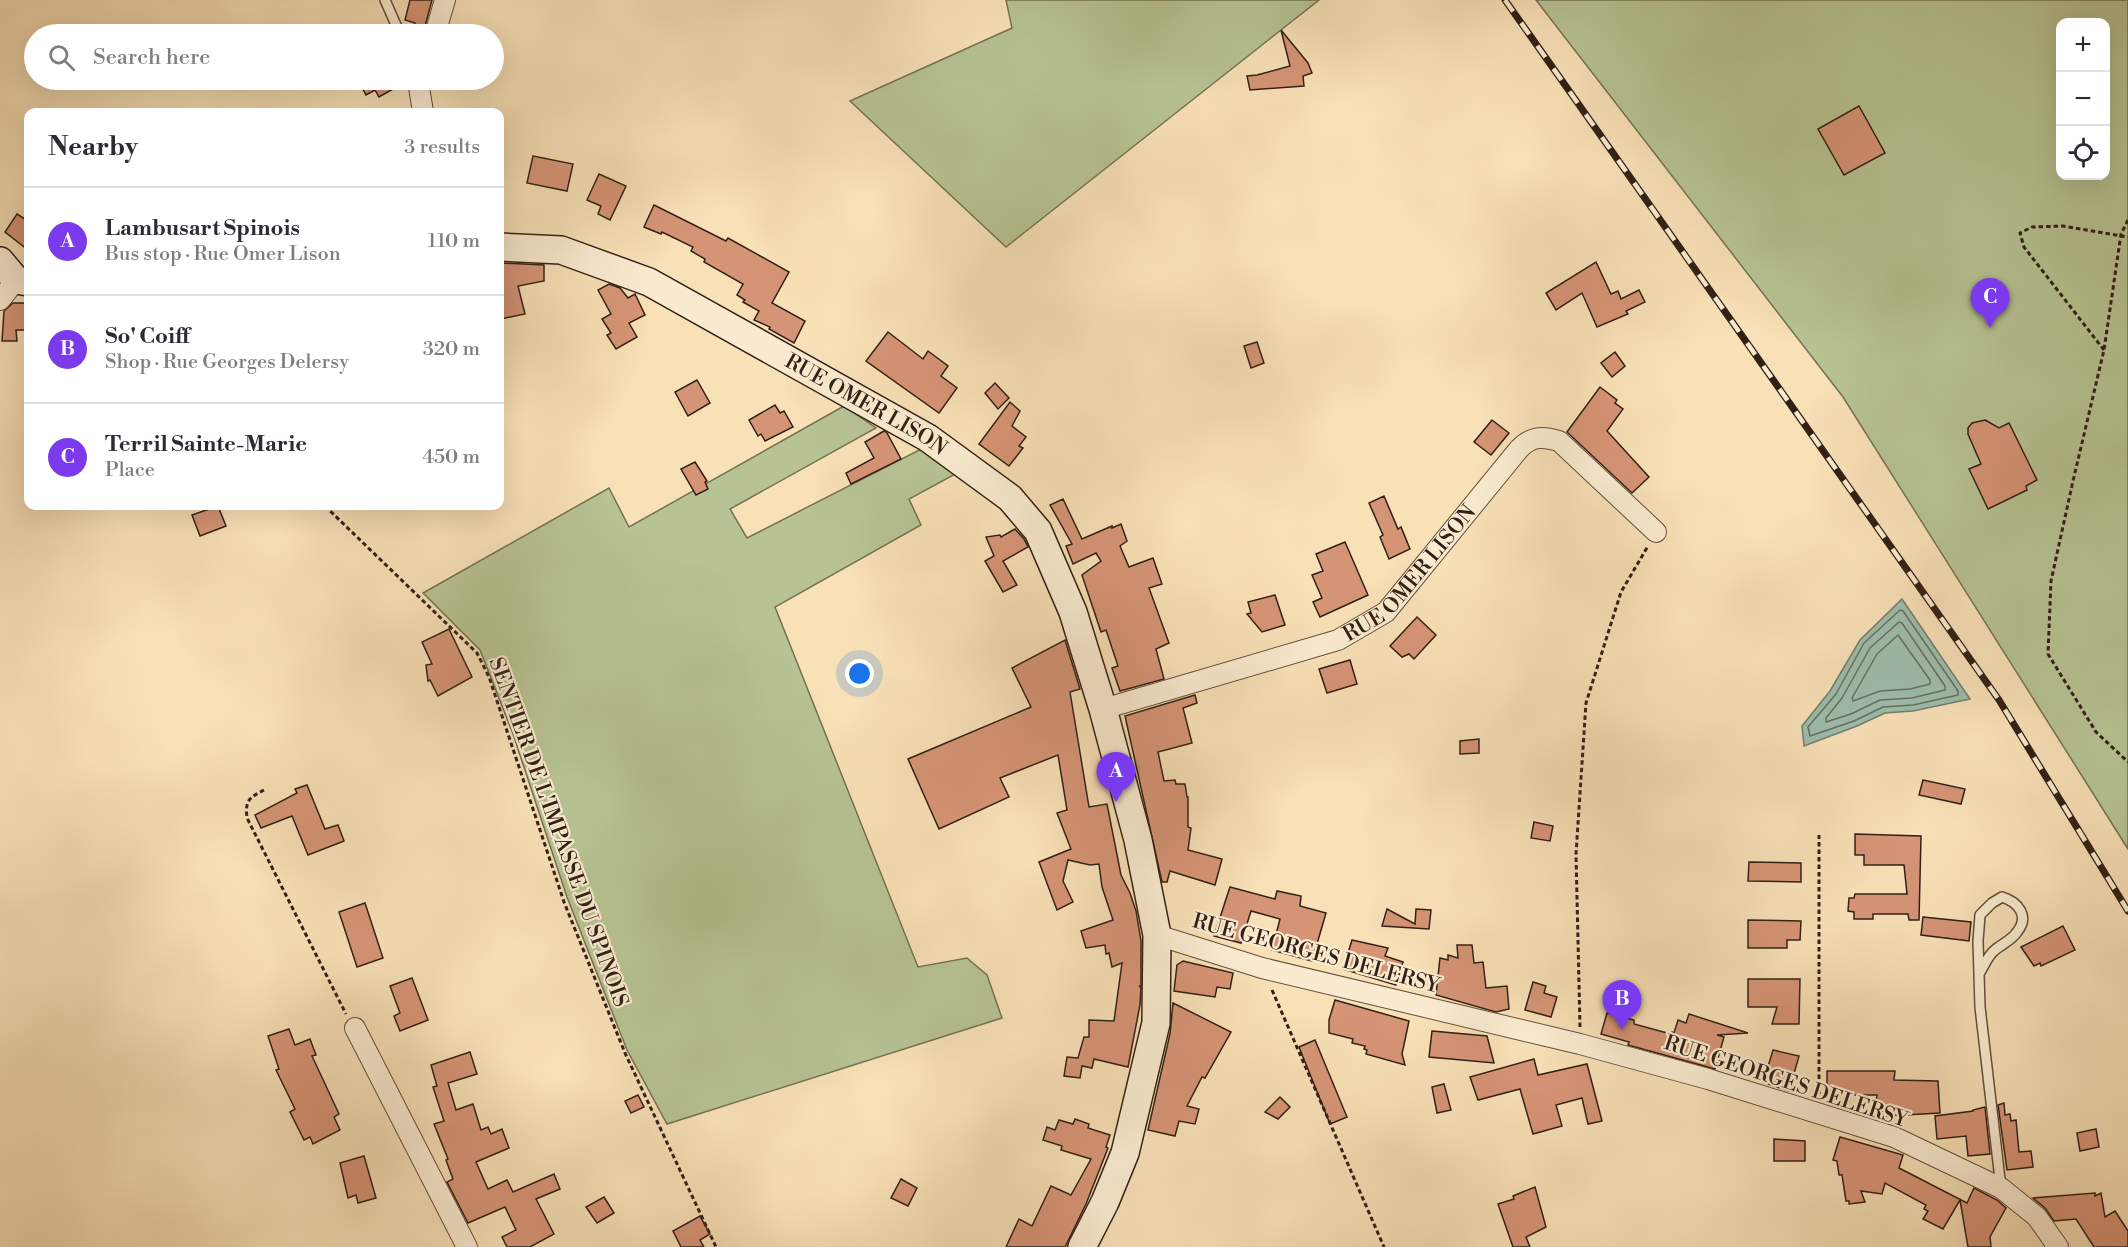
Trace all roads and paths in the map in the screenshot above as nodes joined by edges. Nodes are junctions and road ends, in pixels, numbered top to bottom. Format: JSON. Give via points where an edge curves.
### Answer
{"nodes":[{"id":1,"x":386,"y":0,"type":"edge"},
{"id":2,"x":444,"y":0,"type":"edge"},
{"id":3,"x":396,"y":24,"type":"edge"},
{"id":4,"x":438,"y":24,"type":"edge"},
{"id":5,"x":420,"y":90,"type":"edge"},
{"id":6,"x":422,"y":108,"type":"edge"},
{"id":7,"x":2128,"y":220,"type":"edge"},
{"id":8,"x":2121,"y":234,"type":"junction"},
{"id":9,"x":2128,"y":237,"type":"edge"},
{"id":10,"x":504,"y":247,"type":"edge"},
{"id":11,"x":2104,"y":350,"type":"junction"},
{"id":12,"x":329,"y":510,"type":"edge"},
{"id":13,"x":1656,"y":532,"type":"joint"},
{"id":14,"x":1103,"y":709,"type":"junction"},
{"id":15,"x":2128,"y":762,"type":"edge"},
{"id":16,"x":264,"y":790,"type":"dead end"},
{"id":17,"x":1819,"y":835,"type":"dead end"},
{"id":18,"x":1157,"y":935,"type":"junction"},
{"id":19,"x":1262,"y":968,"type":"junction"},
{"id":20,"x":1979,"y":974,"type":"junction"},
{"id":21,"x":355,"y":1028,"type":"joint"},
{"id":22,"x":1580,"y":1044,"type":"junction"},
{"id":23,"x":1819,"y":1114,"type":"junction"},
{"id":24,"x":2001,"y":1188,"type":"junction"},
{"id":25,"x":467,"y":1247,"type":"edge"},
{"id":26,"x":716,"y":1247,"type":"edge"},
{"id":27,"x":1082,"y":1247,"type":"edge"},
{"id":28,"x":1384,"y":1247,"type":"edge"},
{"id":29,"x":2058,"y":1247,"type":"edge"}],
"edges":[{"from":1,"to":3,"type":"lane"},
{"from":2,"to":4,"type":"street"},
{"from":5,"to":6,"type":"street"},
{"from":7,"to":8,"type":"path"},
{"from":8,"to":9,"type":"path"},
{"from":8,"to":11,"type":"path"},
{"from":8,"to":11,"type":"path","via":[[2063,226],[2032,227],[2020,233],[2024,247]]},
{"from":10,"to":14,"type":"street","name":"RUE OMER LISON","via":[[561,250],[649,282],[928,438],[1010,498],[1038,531],[1073,612]]},
{"from":11,"to":15,"type":"path","via":[[2051,581],[2048,654],[2096,732]]},
{"from":12,"to":26,"type":"path","name":"SENTIER DE L'IMPASSE DU SPINOIS","via":[[477,653],[489,677],[564,902],[625,1053]]},
{"from":13,"to":14,"type":"street","name":"RUE OMER LISON","via":[[1559,441],[1536,438],[1519,449],[1386,612],[1338,640]]},
{"from":13,"to":22,"type":"path","via":[[1621,592],[1586,703],[1576,854]]},
{"from":14,"to":18,"type":"street","name":"RUE OMER LISON","via":[[1138,840]]},
{"from":16,"to":21,"type":"path","via":[[248,802],[247,818]]},
{"from":17,"to":23,"type":"path"},
{"from":18,"to":19,"type":"street","name":"RUE GEORGES DELERSY"},
{"from":18,"to":27,"type":"street","name":"RUE OMER LISON","via":[[1156,1023],[1125,1154]]},
{"from":19,"to":22,"type":"street","name":"RUE GEORGES DELERSY"},
{"from":19,"to":28,"type":"path"},
{"from":20,"to":20,"type":"lane","via":[[1980,915],[2002,897],[2013,900],[2021,908],[2018,932],[1993,951]]},
{"from":20,"to":24,"type":"lane"},
{"from":21,"to":25,"type":"street"},
{"from":22,"to":23,"type":"street","name":"RUE GEORGES DELERSY"},
{"from":23,"to":24,"type":"street","name":"RUE GEORGES DELERSY","via":[[1894,1137]]},
{"from":24,"to":29,"type":"street","name":"RUE GEORGES DELERSY","via":[[2037,1217]]}]}
